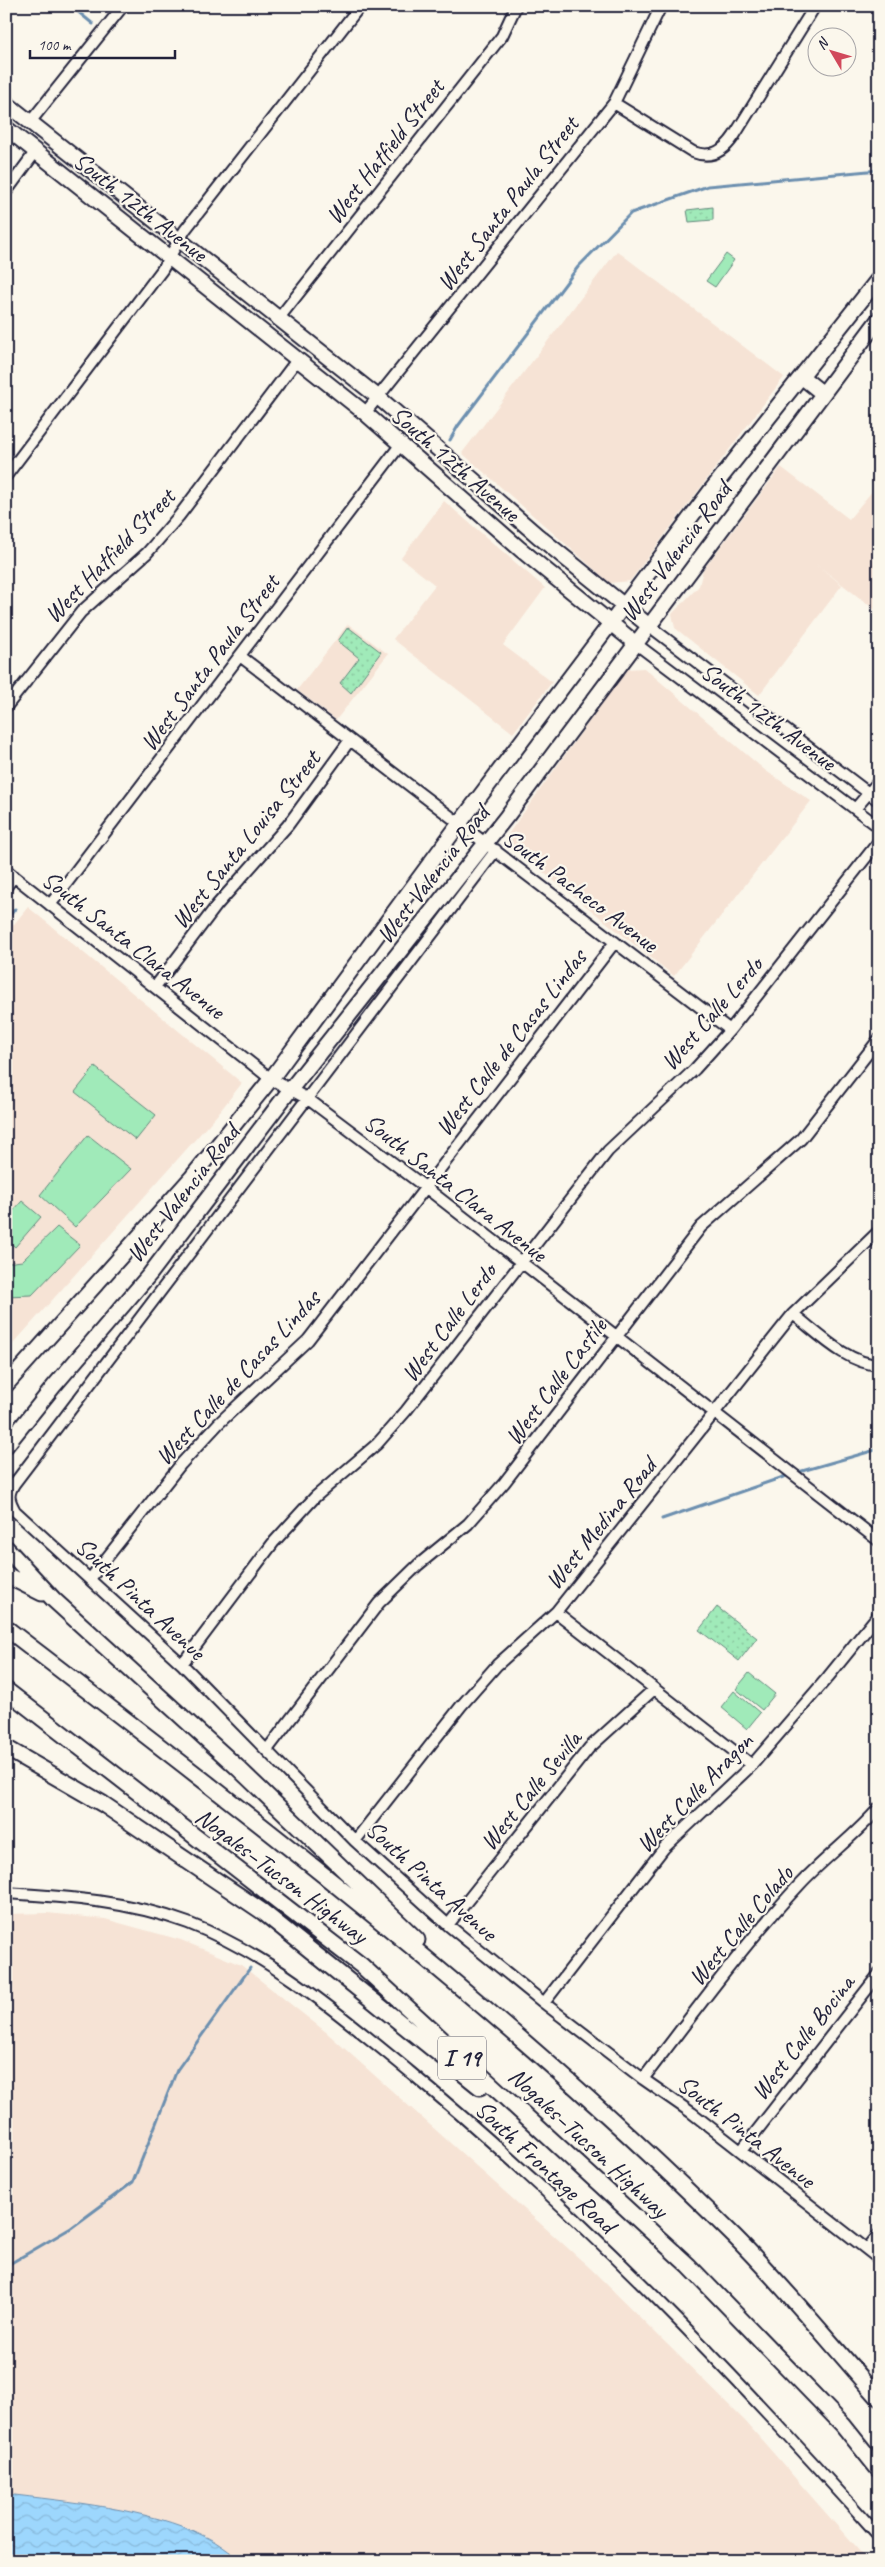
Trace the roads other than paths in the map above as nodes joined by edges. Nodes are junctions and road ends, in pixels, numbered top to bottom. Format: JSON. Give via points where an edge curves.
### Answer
{"nodes":[{"id":1,"x":123,"y":6,"type":"edge"},
{"id":2,"x":360,"y":6,"type":"edge"},
{"id":3,"x":516,"y":6,"type":"edge"},
{"id":4,"x":661,"y":6,"type":"edge"},
{"id":5,"x":815,"y":6,"type":"edge"},
{"id":6,"x":6,"y":103,"type":"edge"},
{"id":7,"x":614,"y":103,"type":"junction"},
{"id":8,"x":31,"y":122,"type":"junction"},
{"id":9,"x":6,"y":128,"type":"edge"},
{"id":10,"x":36,"y":151,"type":"junction"},
{"id":11,"x":6,"y":192,"type":"edge"},
{"id":12,"x":179,"y":238,"type":"junction"},
{"id":13,"x":170,"y":258,"type":"junction"},
{"id":14,"x":879,"y":278,"type":"edge"},
{"id":15,"x":279,"y":318,"type":"junction"},
{"id":16,"x":879,"y":319,"type":"edge"},
{"id":17,"x":297,"y":360,"type":"junction"},
{"id":18,"x":802,"y":377,"type":"junction"},
{"id":19,"x":822,"y":393,"type":"junction"},
{"id":20,"x":378,"y":397,"type":"junction"},
{"id":21,"x":365,"y":413,"type":"junction"},
{"id":22,"x":401,"y":444,"type":"junction"},
{"id":23,"x":433,"y":472,"type":"junction"},
{"id":24,"x":469,"y":475,"type":"junction"},
{"id":25,"x":6,"y":476,"type":"edge"},
{"id":26,"x":624,"y":606,"type":"junction"},
{"id":27,"x":610,"y":624,"type":"junction"},
{"id":28,"x":648,"y":625,"type":"junction"},
{"id":29,"x":635,"y":643,"type":"junction"},
{"id":30,"x":240,"y":656,"type":"junction"},
{"id":31,"x":6,"y":707,"type":"edge"},
{"id":32,"x":350,"y":740,"type":"junction"},
{"id":33,"x":879,"y":781,"type":"edge"},
{"id":34,"x":868,"y":793,"type":"junction"},
{"id":35,"x":879,"y":801,"type":"edge"},
{"id":36,"x":855,"y":809,"type":"junction"},
{"id":37,"x":459,"y":824,"type":"junction"},
{"id":38,"x":879,"y":827,"type":"edge"},
{"id":39,"x":879,"y":841,"type":"edge"},
{"id":40,"x":490,"y":846,"type":"junction"},
{"id":41,"x":10,"y":873,"type":"edge"},
{"id":42,"x":6,"y":887,"type":"edge"},
{"id":43,"x":50,"y":904,"type":"junction"},
{"id":44,"x":615,"y":942,"type":"junction"},
{"id":45,"x":154,"y":987,"type":"junction"},
{"id":46,"x":730,"y":1030,"type":"junction"},
{"id":47,"x":879,"y":1039,"type":"edge"},
{"id":48,"x":271,"y":1079,"type":"junction"},
{"id":49,"x":290,"y":1090,"type":"junction"},
{"id":50,"x":308,"y":1099,"type":"junction"},
{"id":51,"x":425,"y":1187,"type":"junction"},
{"id":52,"x":879,"y":1231,"type":"edge"},
{"id":53,"x":520,"y":1263,"type":"junction"},
{"id":54,"x":793,"y":1314,"type":"junction"},
{"id":55,"x":615,"y":1337,"type":"junction"},
{"id":56,"x":879,"y":1365,"type":"edge"},
{"id":57,"x":6,"y":1385,"type":"edge"},
{"id":58,"x":714,"y":1413,"type":"junction"},
{"id":59,"x":6,"y":1446,"type":"edge"},
{"id":60,"x":14,"y":1484,"type":"joint"},
{"id":61,"x":879,"y":1541,"type":"edge"},
{"id":62,"x":6,"y":1548,"type":"edge"},
{"id":63,"x":6,"y":1575,"type":"edge"},
{"id":64,"x":90,"y":1579,"type":"junction"},
{"id":65,"x":54,"y":1600,"type":"junction"},
{"id":66,"x":556,"y":1612,"type":"junction"},
{"id":67,"x":879,"y":1614,"type":"edge"},
{"id":68,"x":6,"y":1628,"type":"edge"},
{"id":69,"x":182,"y":1664,"type":"junction"},
{"id":70,"x":6,"y":1690,"type":"edge"},
{"id":71,"x":653,"y":1690,"type":"junction"},
{"id":72,"x":6,"y":1748,"type":"edge"},
{"id":73,"x":267,"y":1750,"type":"junction"},
{"id":74,"x":752,"y":1765,"type":"junction"},
{"id":75,"x":879,"y":1808,"type":"edge"},
{"id":76,"x":355,"y":1842,"type":"junction"},
{"id":77,"x":6,"y":1892,"type":"edge"},
{"id":78,"x":448,"y":1925,"type":"junction"},
{"id":79,"x":879,"y":1974,"type":"edge"},
{"id":80,"x":544,"y":2003,"type":"junction"},
{"id":81,"x":507,"y":2027,"type":"junction"},
{"id":82,"x":643,"y":2079,"type":"junction"},
{"id":83,"x":741,"y":2151,"type":"junction"},
{"id":84,"x":588,"y":2173,"type":"junction"},
{"id":85,"x":879,"y":2234,"type":"edge"},
{"id":86,"x":867,"y":2249,"type":"junction"},
{"id":87,"x":879,"y":2259,"type":"edge"},
{"id":88,"x":879,"y":2398,"type":"edge"},
{"id":89,"x":879,"y":2470,"type":"edge"},
{"id":90,"x":879,"y":2536,"type":"edge"}],
"edges":[{"from":1,"to":8,"type":"street"},
{"from":2,"to":12,"type":"street"},
{"from":3,"to":15,"type":"street","name":"West Hatfield Street","via":[[502,36]]},
{"from":4,"to":7,"type":"street","name":"West Santa Paula Street"},
{"from":5,"to":7,"type":"street","via":[[734,136],[726,147],[710,155],[693,152]]},
{"from":6,"to":8,"type":"main road","name":"South 12th Avenue"},
{"from":7,"to":20,"type":"street","name":"West Santa Paula Street"},
{"from":8,"to":12,"type":"main road","name":"South 12th Avenue"},
{"from":9,"to":10,"type":"main road","name":"South 12th Avenue"},
{"from":10,"to":11,"type":"street"},
{"from":10,"to":13,"type":"main road","name":"South 12th Avenue"},
{"from":12,"to":13,"type":"street"},
{"from":12,"to":15,"type":"main road","name":"South 12th Avenue"},
{"from":13,"to":17,"type":"main road","name":"South 12th Avenue"},
{"from":13,"to":25,"type":"street"},
{"from":14,"to":18,"type":"main road","name":"West Valencia Road"},
{"from":15,"to":20,"type":"main road","name":"South 12th Avenue"},
{"from":16,"to":19,"type":"main road","name":"West Valencia Road"},
{"from":17,"to":21,"type":"main road","name":"South 12th Avenue"},
{"from":17,"to":31,"type":"street","name":"West Hatfield Street","via":[[179,516],[147,553],[81,612]]},
{"from":18,"to":19,"type":"main road"},
{"from":18,"to":26,"type":"main road","name":"West Valencia Road"},
{"from":19,"to":28,"type":"main road","name":"West Valencia Road"},
{"from":20,"to":21,"type":"street","name":"West Santa Paula Street"},
{"from":20,"to":24,"type":"main road","name":"South 12th Avenue"},
{"from":21,"to":22,"type":"main road","name":"South 12th Avenue"},
{"from":22,"to":23,"type":"main road","name":"South 12th Avenue"},
{"from":22,"to":30,"type":"street","name":"West Santa Paula Street"},
{"from":23,"to":24,"type":"main road","via":[[458,481]]},
{"from":23,"to":27,"type":"main road","name":"South 12th Avenue"},
{"from":24,"to":26,"type":"main road","name":"South 12th Avenue"},
{"from":26,"to":27,"type":"main road","name":"West Valencia Road"},
{"from":26,"to":28,"type":"main road","name":"South 12th Avenue"},
{"from":27,"to":29,"type":"main road","name":"South 12th Avenue"},
{"from":27,"to":37,"type":"main road","name":"West Valencia Road"},
{"from":28,"to":29,"type":"main road","name":"West Valencia Road"},
{"from":28,"to":34,"type":"street","name":"South 12th Avenue"},
{"from":29,"to":36,"type":"street","name":"South 12th Avenue"},
{"from":29,"to":40,"type":"main road","name":"West Valencia Road"},
{"from":30,"to":32,"type":"street","name":"South Pacheco Avenue"},
{"from":30,"to":43,"type":"street","name":"West Santa Paula Street"},
{"from":32,"to":37,"type":"street","name":"South Pacheco Avenue"},
{"from":32,"to":45,"type":"street","name":"West Santa Louisa Street","via":[[288,825],[217,905]]},
{"from":33,"to":34,"type":"street"},
{"from":34,"to":35,"type":"street","name":"South 12th Avenue"},
{"from":34,"to":36,"type":"street"},
{"from":36,"to":38,"type":"street","name":"South 12th Avenue"},
{"from":37,"to":40,"type":"street","name":"South Pacheco Avenue"},
{"from":37,"to":48,"type":"main road","name":"West Valencia Road"},
{"from":39,"to":46,"type":"street","name":"West Calle Lerdo"},
{"from":40,"to":44,"type":"street","name":"South Pacheco Avenue"},
{"from":40,"to":49,"type":"main road","name":"West Valencia Road"},
{"from":40,"to":50,"type":"street","name":"West Valencia Road"},
{"from":41,"to":42,"type":"street"},
{"from":41,"to":43,"type":"street","name":"South Santa Clara Avenue"},
{"from":43,"to":45,"type":"street","name":"South Santa Clara Avenue"},
{"from":44,"to":46,"type":"street","name":"South Pacheco Avenue"},
{"from":44,"to":51,"type":"street","name":"West Calle de Casas Lindas"},
{"from":45,"to":48,"type":"street","name":"South Santa Clara Avenue"},
{"from":46,"to":53,"type":"street","name":"West Calle Lerdo","via":[[695,1069],[608,1151]]},
{"from":47,"to":55,"type":"street","name":"West Calle Castile","via":[[801,1138],[701,1227]]},
{"from":48,"to":49,"type":"street","name":"South Santa Clara Avenue"},
{"from":48,"to":57,"type":"main road","name":"West Valencia Road","via":[[192,1177]]},
{"from":49,"to":50,"type":"street","name":"South Santa Clara Avenue"},
{"from":49,"to":59,"type":"main road","name":"West Valencia Road","via":[[150,1274]]},
{"from":50,"to":51,"type":"street","name":"South Santa Clara Avenue"},
{"from":50,"to":60,"type":"street","name":"West Valencia Road"},
{"from":51,"to":53,"type":"street","name":"South Santa Clara Avenue"},
{"from":51,"to":64,"type":"street","name":"West Calle de Casas Lindas","via":[[308,1340],[219,1423],[181,1464]]},
{"from":52,"to":54,"type":"street","name":"West Medina Road"},
{"from":53,"to":55,"type":"street","name":"South Santa Clara Avenue"},
{"from":53,"to":69,"type":"street","name":"West Calle Lerdo","via":[[377,1444],[315,1497],[273,1543]]},
{"from":54,"to":56,"type":"street","via":[[844,1353]]},
{"from":54,"to":58,"type":"street","name":"West Medina Road"},
{"from":55,"to":58,"type":"street","name":"South Santa Clara Avenue"},
{"from":55,"to":73,"type":"street","name":"West Calle Castile","via":[[504,1483],[468,1524],[418,1565],[379,1603]]},
{"from":58,"to":61,"type":"street","name":"South Santa Clara Avenue"},
{"from":58,"to":66,"type":"street","name":"West Medina Road"},
{"from":60,"to":64,"type":"street","name":"South Pinta Avenue","via":[[8,1492],[15,1511]]},
{"from":62,"to":65,"type":"highway"},
{"from":63,"to":65,"type":"highway"},
{"from":64,"to":69,"type":"street","name":"South Pinta Avenue"},
{"from":65,"to":81,"type":"highway","via":[[237,1767]]},
{"from":66,"to":71,"type":"street"},
{"from":66,"to":76,"type":"street","name":"West Medina Road","via":[[497,1665],[461,1706]]},
{"from":67,"to":74,"type":"street","name":"West Calle Aragon"},
{"from":68,"to":81,"type":"highway","name":"Nogales–Tucson Highway","number":"I 19","via":[[290,1846]]},
{"from":69,"to":73,"type":"street","name":"South Pinta Avenue"},
{"from":70,"to":84,"type":"highway","name":"Nogales–Tucson Highway","number":"I 19","via":[[362,1966]]},
{"from":71,"to":74,"type":"street"},
{"from":71,"to":78,"type":"street","name":"West Calle Sevilla","via":[[589,1748]]},
{"from":72,"to":84,"type":"highway","via":[[103,1804],[263,1912]]},
{"from":73,"to":76,"type":"street","name":"South Pinta Avenue"},
{"from":74,"to":80,"type":"street","name":"West Calle Aragon","via":[[664,1848]]},
{"from":75,"to":82,"type":"street","name":"West Calle Colado","via":[[801,1882],[756,1932]]},
{"from":76,"to":78,"type":"street","name":"South Pinta Avenue"},
{"from":77,"to":90,"type":"street","name":"South Frontage Road","via":[[71,1897],[132,1907],[189,1924],[244,1950],[332,2010],[434,2092],[575,2220],[766,2413]]},
{"from":78,"to":80,"type":"street","name":"South Pinta Avenue"},
{"from":79,"to":83,"type":"street","name":"West Calle Bocina"},
{"from":80,"to":82,"type":"street","name":"South Pinta Avenue"},
{"from":81,"to":88,"type":"highway","name":"Nogales–Tucson Highway","number":"I 19","via":[[735,2238]]},
{"from":82,"to":83,"type":"street","name":"South Pinta Avenue"},
{"from":83,"to":86,"type":"street","name":"South Pinta Avenue"},
{"from":84,"to":89,"type":"highway","name":"Nogales–Tucson Highway","number":"I 19","via":[[689,2266],[843,2426]]},
{"from":85,"to":86,"type":"street"},
{"from":86,"to":87,"type":"street","name":"South Pinta Avenue"}]}
